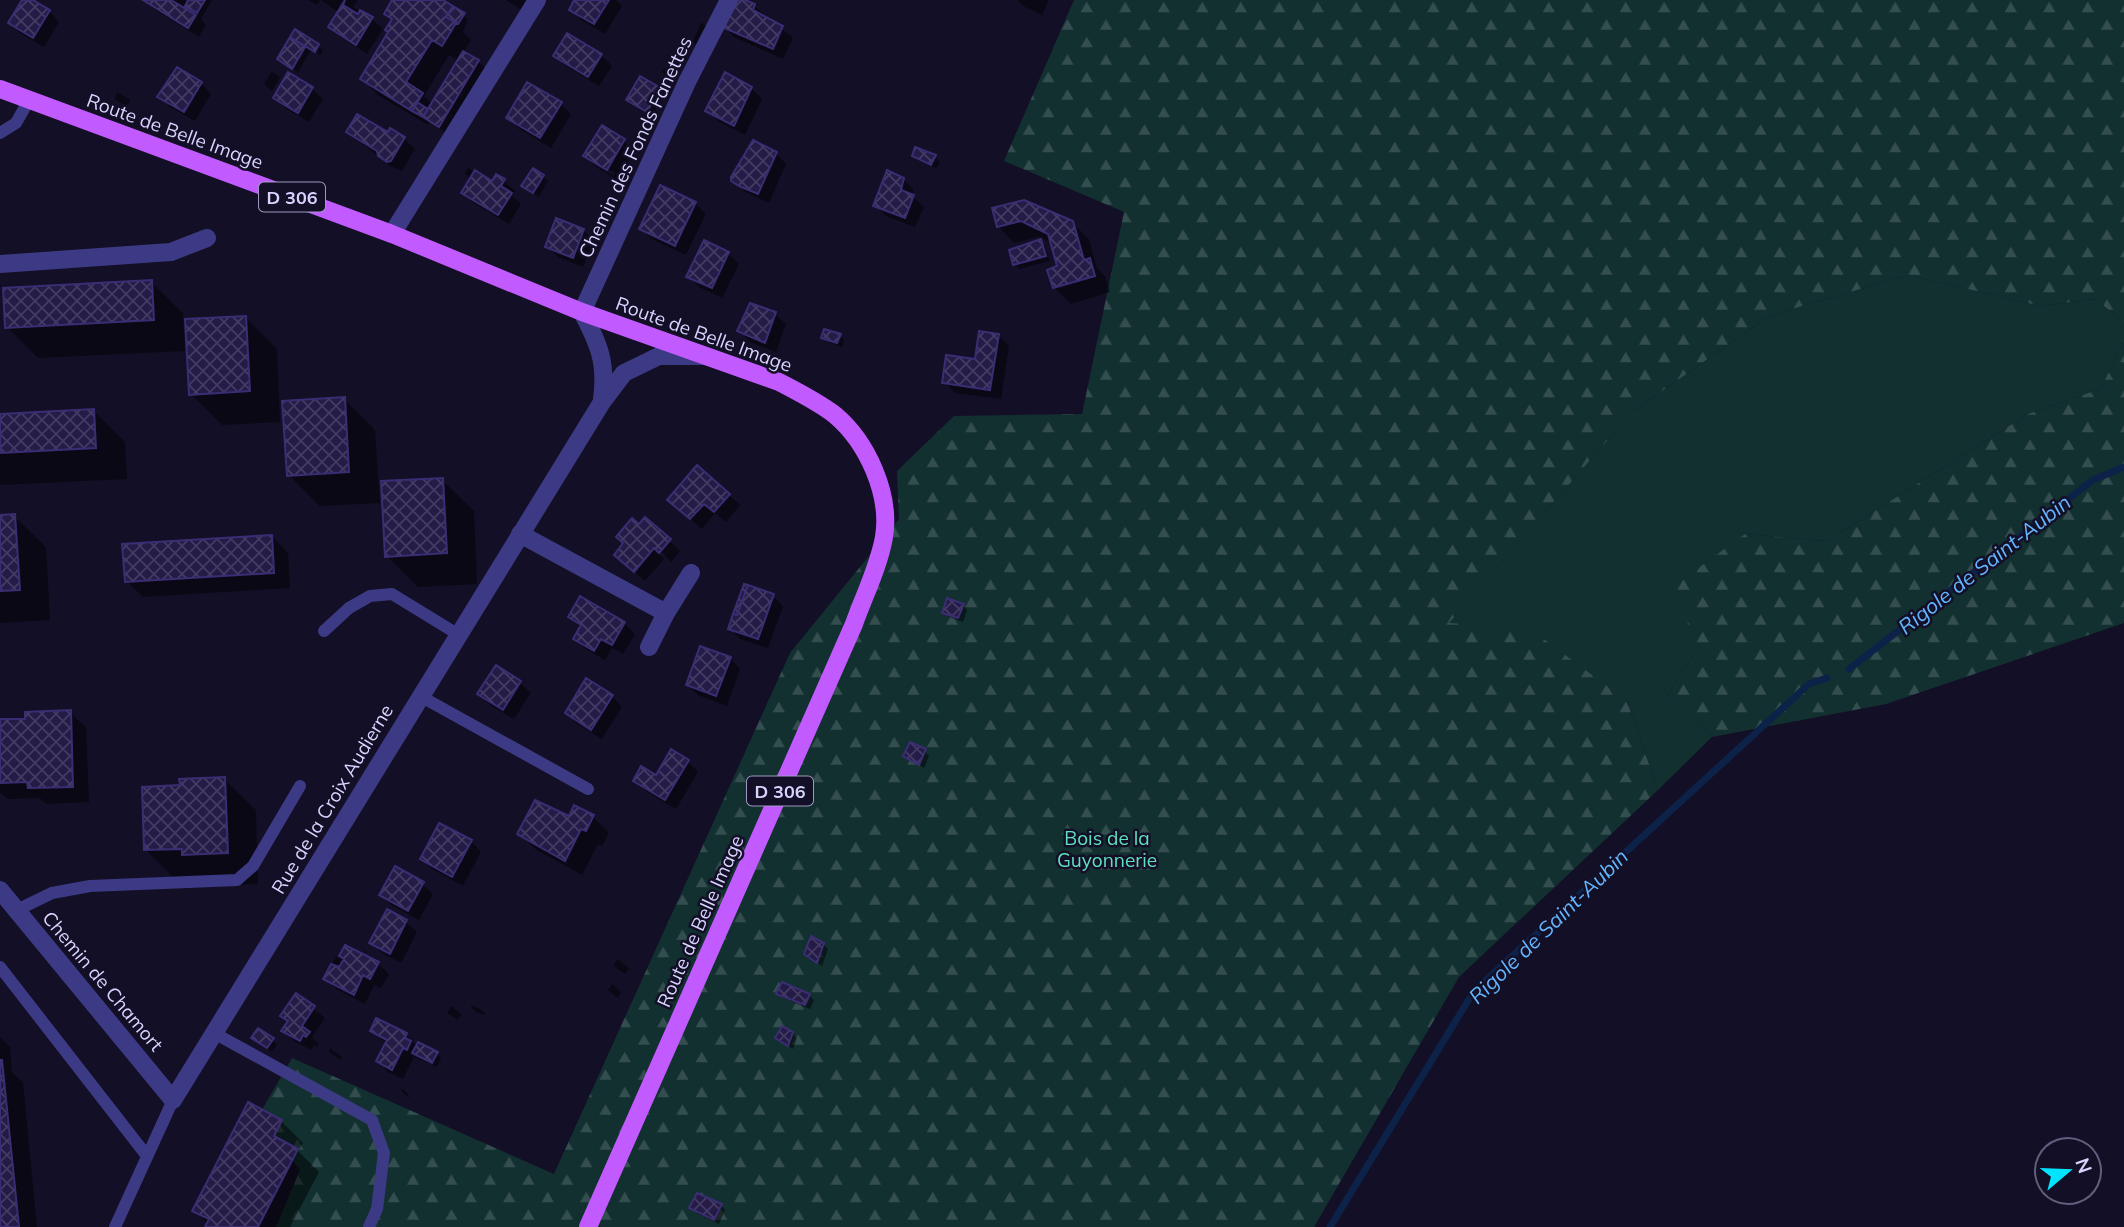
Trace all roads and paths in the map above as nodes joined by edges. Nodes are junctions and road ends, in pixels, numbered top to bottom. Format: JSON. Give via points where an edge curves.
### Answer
{"nodes":[{"id":1,"x":537,"y":0,"type":"edge"},
{"id":2,"x":729,"y":0,"type":"edge"},
{"id":3,"x":0,"y":89,"type":"edge"},
{"id":4,"x":29,"y":100,"type":"junction"},
{"id":5,"x":0,"y":133,"type":"edge"},
{"id":6,"x":392,"y":234,"type":"junction"},
{"id":7,"x":207,"y":238,"type":"dead end"},
{"id":8,"x":0,"y":264,"type":"edge"},
{"id":9,"x":582,"y":312,"type":"junction"},
{"id":10,"x":702,"y":356,"type":"junction"},
{"id":11,"x":602,"y":402,"type":"junction"},
{"id":12,"x":520,"y":534,"type":"junction"},
{"id":13,"x":691,"y":573,"type":"dead end"},
{"id":14,"x":666,"y":613,"type":"junction"},
{"id":15,"x":324,"y":631,"type":"dead end"},
{"id":16,"x":459,"y":635,"type":"junction"},
{"id":17,"x":649,"y":647,"type":"dead end"},
{"id":18,"x":420,"y":696,"type":"junction"},
{"id":19,"x":300,"y":786,"type":"dead end"},
{"id":20,"x":588,"y":789,"type":"dead end"},
{"id":21,"x":0,"y":890,"type":"edge"},
{"id":22,"x":17,"y":910,"type":"junction"},
{"id":23,"x":0,"y":967,"type":"edge"},
{"id":24,"x":215,"y":1033,"type":"junction"},
{"id":25,"x":173,"y":1100,"type":"junction"},
{"id":26,"x":148,"y":1156,"type":"junction"},
{"id":27,"x":115,"y":1227,"type":"edge"},
{"id":28,"x":369,"y":1227,"type":"edge"},
{"id":29,"x":588,"y":1227,"type":"edge"}],
"edges":[{"from":1,"to":6,"type":"street"},
{"from":2,"to":9,"type":"street","name":"Chemin des Fonds Fanettes"},
{"from":3,"to":4,"type":"main road","name":"Route de Belle Image","number":"D 306"},
{"from":4,"to":5,"type":"lane","via":[[16,123]]},
{"from":4,"to":6,"type":"main road","name":"Route de Belle Image","number":"D 306"},
{"from":6,"to":9,"type":"main road","name":"Route de Belle Image","number":"D 306"},
{"from":7,"to":8,"type":"street","via":[[170,252]]},
{"from":9,"to":10,"type":"main road","name":"Route de Belle Image","number":"D 306"},
{"from":9,"to":11,"type":"street","name":"Rue de la Croix Audierne","via":[[599,343],[605,375]]},
{"from":10,"to":11,"type":"street","name":"Rue de la Croix Audierne","via":[[659,356],[624,373]]},
{"from":10,"to":29,"type":"main road","name":"Route de Belle Image","number":"D 306","via":[[779,382],[837,417],[874,471],[885,535],[853,624]]},
{"from":11,"to":12,"type":"street","name":"Rue de la Croix Audierne"},
{"from":12,"to":14,"type":"street"},
{"from":12,"to":16,"type":"street","name":"Rue de la Croix Audierne"},
{"from":13,"to":14,"type":"street"},
{"from":14,"to":17,"type":"street"},
{"from":15,"to":16,"type":"lane","via":[[370,596],[392,594]]},
{"from":16,"to":18,"type":"street","name":"Rue de la Croix Audierne"},
{"from":18,"to":20,"type":"lane"},
{"from":18,"to":24,"type":"street","name":"Rue de la Croix Audierne"},
{"from":19,"to":22,"type":"lane","via":[[253,866],[237,880],[90,886],[52,893]]},
{"from":21,"to":22,"type":"street","name":"Chemin de Chamort"},
{"from":22,"to":25,"type":"street","name":"Chemin de Chamort"},
{"from":23,"to":26,"type":"lane"},
{"from":24,"to":25,"type":"street","name":"Rue de la Croix Audierne"},
{"from":24,"to":28,"type":"lane","via":[[372,1120],[384,1153],[377,1209]]},
{"from":25,"to":26,"type":"lane","name":"Rue de la Croix Audierne"},
{"from":26,"to":27,"type":"lane","name":"Rue de la Croix Audierne"}]}
